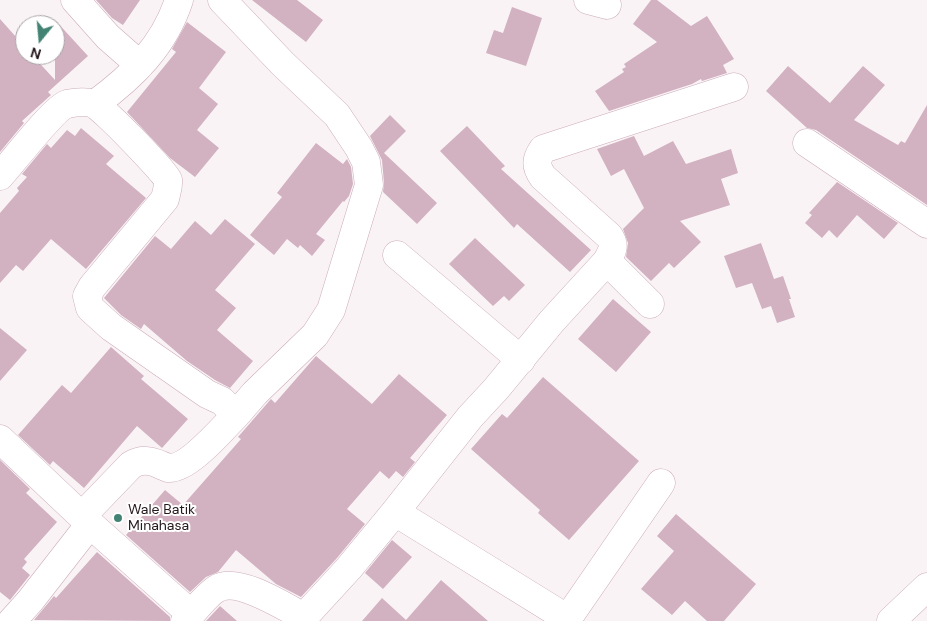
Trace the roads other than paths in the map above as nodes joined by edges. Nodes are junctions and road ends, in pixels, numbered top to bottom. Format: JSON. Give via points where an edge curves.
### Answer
{"nodes":[{"id":1,"x":75,"y":0,"type":"edge"},
{"id":2,"x":180,"y":0,"type":"edge"},
{"id":3,"x":222,"y":0,"type":"edge"},
{"id":4,"x":140,"y":65,"type":"junction"},
{"id":5,"x":734,"y":86,"type":"dead end"},
{"id":6,"x":95,"y":104,"type":"junction"},
{"id":7,"x":807,"y":143,"type":"dead end"},
{"id":8,"x":0,"y":176,"type":"edge"},
{"id":9,"x":927,"y":224,"type":"edge"},
{"id":10,"x":397,"y":255,"type":"dead end"},
{"id":11,"x":607,"y":261,"type":"junction"},
{"id":12,"x":650,"y":304,"type":"dead end"},
{"id":13,"x":520,"y":360,"type":"junction"},
{"id":14,"x":236,"y":415,"type":"junction"},
{"id":15,"x":0,"y":440,"type":"edge"},
{"id":16,"x":661,"y":483,"type":"dead end"},
{"id":17,"x":395,"y":512,"type":"junction"},
{"id":18,"x":86,"y":520,"type":"junction"},
{"id":19,"x":927,"y":587,"type":"edge"},
{"id":20,"x":188,"y":618,"type":"edge"},
{"id":21,"x":307,"y":619,"type":"edge"},
{"id":22,"x":567,"y":620,"type":"edge"},
{"id":23,"x":12,"y":621,"type":"edge"},
{"id":24,"x":892,"y":621,"type":"edge"}],
"edges":[{"from":1,"to":4,"type":"street","via":[[108,37]]},
{"from":2,"to":4,"type":"street","via":[[173,20]]},
{"from":3,"to":14,"type":"street","via":[[337,115],[363,155],[370,185],[331,310],[315,335]]},
{"from":4,"to":6,"type":"street","via":[[125,82]]},
{"from":5,"to":11,"type":"street","via":[[544,149],[538,157],[536,163],[543,176],[613,242]]},
{"from":6,"to":8,"type":"street","via":[[65,105]]},
{"from":6,"to":14,"type":"street","via":[[156,164],[168,184],[165,199],[92,287],[87,296],[88,305],[111,327],[222,401]]},
{"from":7,"to":9,"type":"street"},
{"from":10,"to":13,"type":"street"},
{"from":11,"to":12,"type":"street"},
{"from":11,"to":13,"type":"street"},
{"from":13,"to":17,"type":"street"},
{"from":14,"to":18,"type":"street","via":[[204,449],[178,466],[169,468],[147,460],[131,465]]},
{"from":15,"to":18,"type":"street"},
{"from":16,"to":22,"type":"street"},
{"from":17,"to":21,"type":"street"},
{"from":17,"to":22,"type":"street"},
{"from":18,"to":20,"type":"street"},
{"from":18,"to":23,"type":"street","via":[[30,601]]},
{"from":19,"to":24,"type":"street"},
{"from":20,"to":21,"type":"street","via":[[217,588],[229,585],[244,588]]}]}
